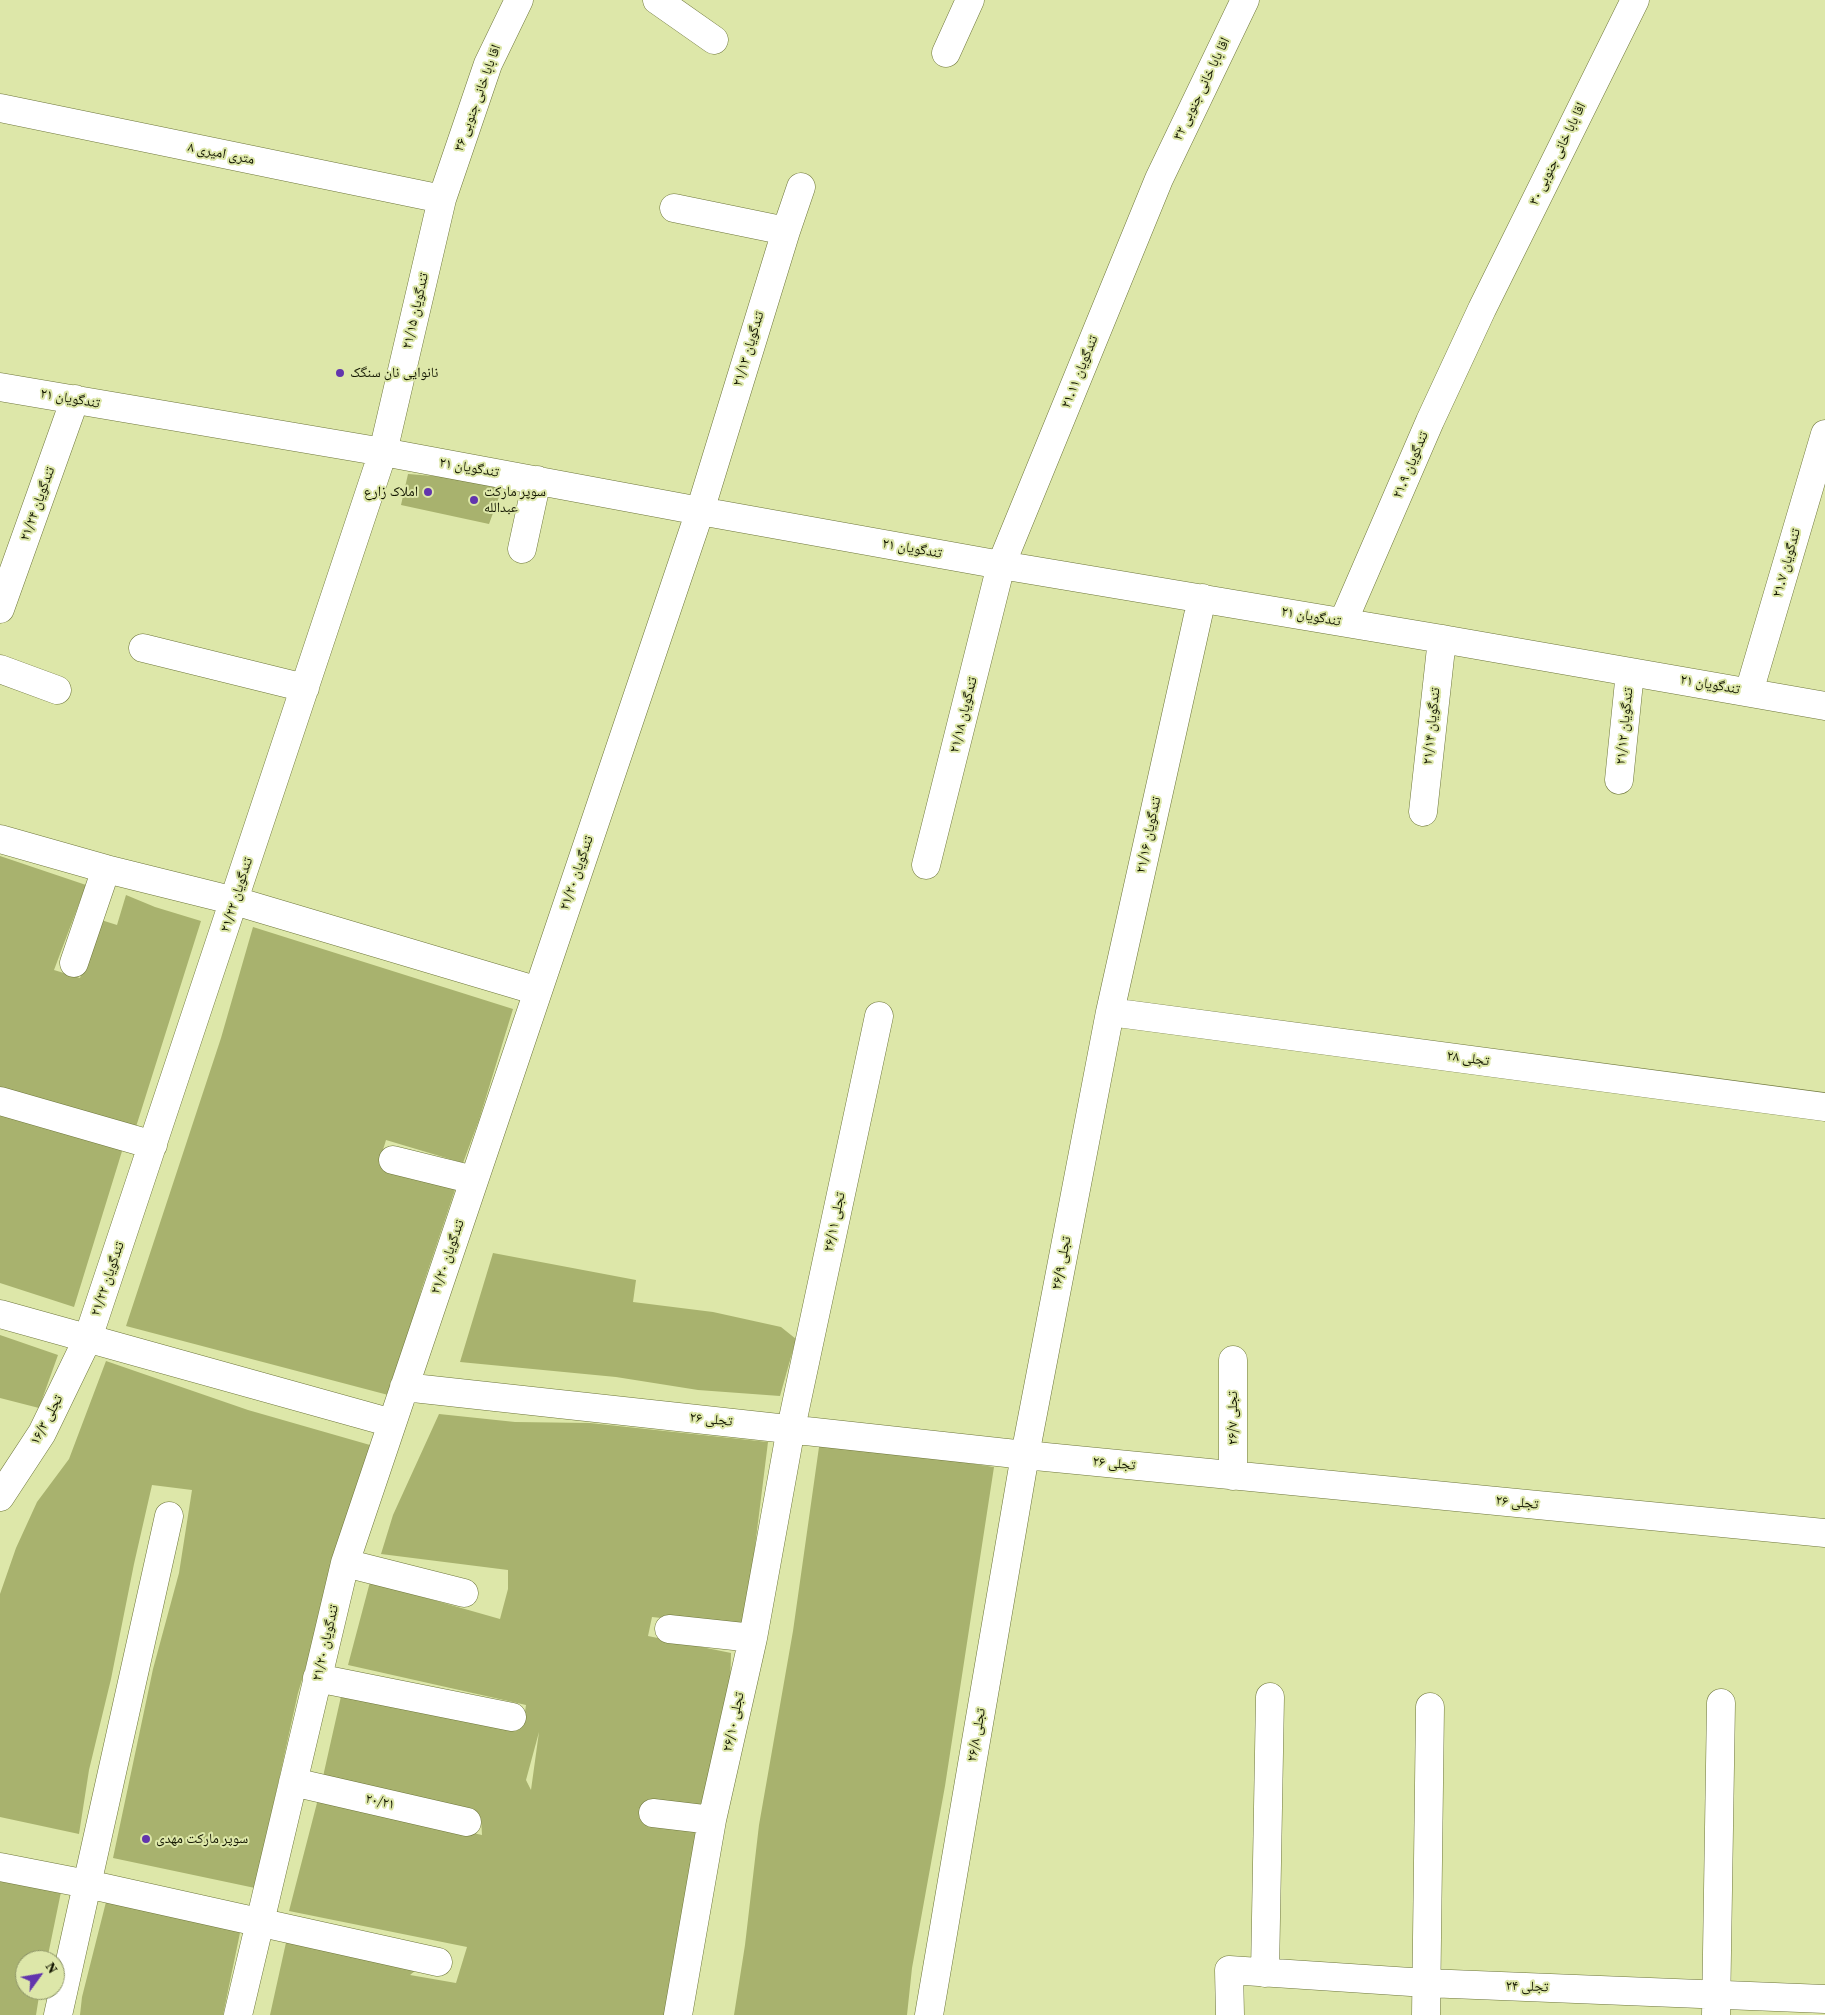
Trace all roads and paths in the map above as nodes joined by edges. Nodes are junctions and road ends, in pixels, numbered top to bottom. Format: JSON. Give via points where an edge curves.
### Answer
{"nodes":[{"id":1,"x":519,"y":0,"type":"edge"},
{"id":2,"x":658,"y":0,"type":"edge"},
{"id":3,"x":970,"y":0,"type":"edge"},
{"id":4,"x":1245,"y":0,"type":"edge"},
{"id":5,"x":1635,"y":0,"type":"edge"},
{"id":6,"x":714,"y":40,"type":"dead end"},
{"id":7,"x":946,"y":53,"type":"dead end"},
{"id":8,"x":0,"y":108,"type":"edge"},
{"id":9,"x":1159,"y":179,"type":"joint"},
{"id":10,"x":801,"y":188,"type":"dead end"},
{"id":11,"x":442,"y":198,"type":"junction"},
{"id":12,"x":674,"y":208,"type":"dead end"},
{"id":13,"x":786,"y":231,"type":"junction"},
{"id":14,"x":1482,"y":309,"type":"joint"},
{"id":15,"x":0,"y":387,"type":"edge"},
{"id":16,"x":75,"y":400,"type":"junction"},
{"id":17,"x":1825,"y":434,"type":"edge"},
{"id":18,"x":383,"y":452,"type":"junction"},
{"id":19,"x":537,"y":480,"type":"junction"},
{"id":20,"x":700,"y":511,"type":"junction"},
{"id":21,"x":522,"y":549,"type":"dead end"},
{"id":22,"x":1001,"y":565,"type":"junction"},
{"id":23,"x":1202,"y":598,"type":"junction"},
{"id":24,"x":0,"y":608,"type":"edge"},
{"id":25,"x":1343,"y":622,"type":"junction"},
{"id":26,"x":1442,"y":639,"type":"junction"},
{"id":27,"x":143,"y":648,"type":"dead end"},
{"id":28,"x":0,"y":669,"type":"edge"},
{"id":29,"x":1630,"y":672,"type":"junction"},
{"id":30,"x":305,"y":688,"type":"junction"},
{"id":31,"x":57,"y":690,"type":"dead end"},
{"id":32,"x":1749,"y":692,"type":"junction"},
{"id":33,"x":1825,"y":706,"type":"edge"},
{"id":34,"x":1619,"y":780,"type":"dead end"},
{"id":35,"x":1422,"y":812,"type":"dead end"},
{"id":36,"x":0,"y":839,"type":"edge"},
{"id":37,"x":926,"y":865,"type":"dead end"},
{"id":38,"x":106,"y":869,"type":"junction"},
{"id":39,"x":235,"y":901,"type":"junction"},
{"id":40,"x":74,"y":962,"type":"dead end"},
{"id":41,"x":538,"y":991,"type":"junction"},
{"id":42,"x":1110,"y":1012,"type":"junction"},
{"id":43,"x":879,"y":1016,"type":"dead end"},
{"id":44,"x":1099,"y":1072,"type":"joint"},
{"id":45,"x":0,"y":1101,"type":"edge"},
{"id":46,"x":1825,"y":1107,"type":"edge"},
{"id":47,"x":153,"y":1145,"type":"junction"},
{"id":48,"x":393,"y":1160,"type":"dead end"},
{"id":49,"x":474,"y":1180,"type":"junction"},
{"id":50,"x":0,"y":1314,"type":"edge"},
{"id":51,"x":88,"y":1338,"type":"junction"},
{"id":52,"x":1234,"y":1360,"type":"dead end"},
{"id":53,"x":404,"y":1387,"type":"junction"},
{"id":54,"x":392,"y":1423,"type":"junction"},
{"id":55,"x":791,"y":1428,"type":"junction"},
{"id":56,"x":1025,"y":1455,"type":"junction"},
{"id":57,"x":1233,"y":1476,"type":"junction"},
{"id":58,"x":0,"y":1497,"type":"edge"},
{"id":59,"x":169,"y":1516,"type":"dead end"},
{"id":60,"x":1825,"y":1532,"type":"edge"},
{"id":61,"x":345,"y":1563,"type":"junction"},
{"id":62,"x":464,"y":1593,"type":"dead end"},
{"id":63,"x":669,"y":1629,"type":"dead end"},
{"id":64,"x":753,"y":1638,"type":"junction"},
{"id":65,"x":317,"y":1678,"type":"junction"},
{"id":66,"x":1270,"y":1697,"type":"dead end"},
{"id":67,"x":1721,"y":1703,"type":"dead end"},
{"id":68,"x":1430,"y":1707,"type":"dead end"},
{"id":69,"x":512,"y":1717,"type":"dead end"},
{"id":70,"x":293,"y":1782,"type":"junction"},
{"id":71,"x":653,"y":1813,"type":"dead end"},
{"id":72,"x":712,"y":1820,"type":"junction"},
{"id":73,"x":467,"y":1822,"type":"dead end"},
{"id":74,"x":0,"y":1867,"type":"edge"},
{"id":75,"x":87,"y":1884,"type":"junction"},
{"id":76,"x":260,"y":1922,"type":"junction"},
{"id":77,"x":438,"y":1962,"type":"dead end"},
{"id":78,"x":1265,"y":1973,"type":"junction"},
{"id":79,"x":1426,"y":1983,"type":"junction"},
{"id":80,"x":1825,"y":1998,"type":"edge"},
{"id":81,"x":1716,"y":2005,"type":"edge"},
{"id":82,"x":58,"y":2015,"type":"edge"},
{"id":83,"x":238,"y":2015,"type":"edge"},
{"id":84,"x":678,"y":2015,"type":"edge"},
{"id":85,"x":928,"y":2015,"type":"edge"},
{"id":86,"x":1230,"y":2015,"type":"edge"},
{"id":87,"x":1426,"y":2015,"type":"edge"}],
"edges":[{"from":1,"to":11,"type":"street","name":"۳۶ اقا بابا خانی جنوبی","via":[[488,64]]},
{"from":2,"to":6,"type":"street"},
{"from":3,"to":7,"type":"street"},
{"from":4,"to":9,"type":"street","name":"۳۲ اقا بابا خانی جنوبی"},
{"from":5,"to":14,"type":"street","name":"۳۰ اقا بابا خانی جنوبی"},
{"from":8,"to":11,"type":"street","name":"۸ متری امیری"},
{"from":9,"to":22,"type":"street","name":"۲۱.۱۱ تندگویان"},
{"from":10,"to":13,"type":"street","name":"۲۱/۱۳ تندگویان"},
{"from":11,"to":18,"type":"street","name":"۲۱/۱۵ تندگویان"},
{"from":12,"to":13,"type":"street"},
{"from":13,"to":20,"type":"street","name":"۲۱/۱۳ تندگویان"},
{"from":14,"to":25,"type":"street","name":"۲۱.۹ تندگویان"},
{"from":15,"to":16,"type":"street","name":"۲۱ تندگویان"},
{"from":16,"to":18,"type":"street","name":"۲۱ تندگویان"},
{"from":16,"to":24,"type":"street","name":"۲۱/۲۴ تندگویان"},
{"from":17,"to":32,"type":"street","name":"۲۱.۷ تندگویان"},
{"from":18,"to":19,"type":"street","name":"۲۱ تندگویان"},
{"from":18,"to":30,"type":"street","name":"۲۱/۲۲ تندگویان"},
{"from":19,"to":20,"type":"street","name":"۲۱ تندگویان"},
{"from":19,"to":21,"type":"street"},
{"from":20,"to":22,"type":"street","name":"۲۱ تندگویان"},
{"from":20,"to":41,"type":"street","name":"۲۱/۲۰ تندگویان"},
{"from":22,"to":23,"type":"street","name":"۲۱ تندگویان"},
{"from":22,"to":37,"type":"street","name":"۲۱/۱۸ تندگویان"},
{"from":23,"to":25,"type":"street","name":"۲۱ تندگویان"},
{"from":23,"to":42,"type":"street","name":"۲۱/۱۶ تندگویان"},
{"from":25,"to":26,"type":"street","name":"۲۱ تندگویان"},
{"from":26,"to":29,"type":"street","name":"۲۱ تندگویان"},
{"from":26,"to":35,"type":"street","name":"۲۱/۱۴ تندگویان"},
{"from":27,"to":30,"type":"street"},
{"from":28,"to":31,"type":"street"},
{"from":29,"to":32,"type":"street","name":"۲۱ تندگویان"},
{"from":29,"to":34,"type":"street","name":"۲۱/۱۲ تندگویان"},
{"from":30,"to":39,"type":"street","name":"۲۱/۲۲ تندگویان"},
{"from":32,"to":33,"type":"street","name":"۲۱ تندگویان"},
{"from":36,"to":38,"type":"street"},
{"from":38,"to":39,"type":"street"},
{"from":38,"to":40,"type":"street"},
{"from":39,"to":41,"type":"street"},
{"from":39,"to":47,"type":"street","name":"۲۱/۲۲ تندگویان"},
{"from":41,"to":49,"type":"street","name":"۲۱/۲۰ تندگویان"},
{"from":42,"to":44,"type":"street","name":"۲۱/۱۶ تندگویان"},
{"from":42,"to":46,"type":"street","name":"۲۸ تجلی"},
{"from":43,"to":55,"type":"street","name":"۲۶/۱۱ تجلی"},
{"from":44,"to":56,"type":"street","name":"۲۶/۹ تجلی"},
{"from":45,"to":47,"type":"street"},
{"from":47,"to":51,"type":"street","name":"۲۱/۲۲ تندگویان"},
{"from":48,"to":49,"type":"street"},
{"from":49,"to":53,"type":"street","name":"۲۱/۲۰ تندگویان"},
{"from":50,"to":51,"type":"street"},
{"from":51,"to":54,"type":"street"},
{"from":51,"to":58,"type":"street","name":"۱۶/۳ تجلی","via":[[42,1433]]},
{"from":52,"to":57,"type":"street","name":"۲۶/۷ تجلی"},
{"from":53,"to":54,"type":"street","name":"۲۱/۲۰ تندگویان"},
{"from":53,"to":55,"type":"street","name":"۲۶ تجلی"},
{"from":54,"to":61,"type":"street","name":"۲۱/۲۰ تندگویان"},
{"from":55,"to":56,"type":"street","name":"۲۶ تجلی"},
{"from":55,"to":64,"type":"street","name":"۲۶/۱۰ تجلی"},
{"from":56,"to":57,"type":"street","name":"۲۶ تجلی"},
{"from":56,"to":85,"type":"street","name":"۲۶/۸ تجلی"},
{"from":57,"to":60,"type":"street","name":"۲۶ تجلی"},
{"from":59,"to":75,"type":"street"},
{"from":61,"to":62,"type":"street"},
{"from":61,"to":65,"type":"street","name":"۲۱/۲۰ تندگویان"},
{"from":63,"to":64,"type":"street"},
{"from":64,"to":72,"type":"street","name":"۲۶/۱۰ تجلی"},
{"from":65,"to":69,"type":"street"},
{"from":65,"to":70,"type":"street","name":"۲۱/۲۰ تندگویان"},
{"from":66,"to":78,"type":"street"},
{"from":67,"to":81,"type":"street"},
{"from":68,"to":79,"type":"street"},
{"from":70,"to":73,"type":"street","name":"۲۰/۲۱"},
{"from":70,"to":76,"type":"street","name":"۲۱/۲۰ تندگویان"},
{"from":71,"to":72,"type":"street"},
{"from":72,"to":84,"type":"street","name":"۲۶/۱۰ تجلی"},
{"from":74,"to":75,"type":"street"},
{"from":75,"to":76,"type":"street"},
{"from":75,"to":82,"type":"street"},
{"from":76,"to":77,"type":"street"},
{"from":76,"to":83,"type":"street","name":"۲۱/۲۰ تندگویان"},
{"from":78,"to":79,"type":"street","name":"۲۴ تجلی"},
{"from":78,"to":86,"type":"street","name":"۲۴ تجلی","via":[[1229,1970]]},
{"from":79,"to":81,"type":"street","name":"۲۴ تجلی"},
{"from":79,"to":87,"type":"street"},
{"from":80,"to":81,"type":"street","name":"۲۴ تجلی"}]}
